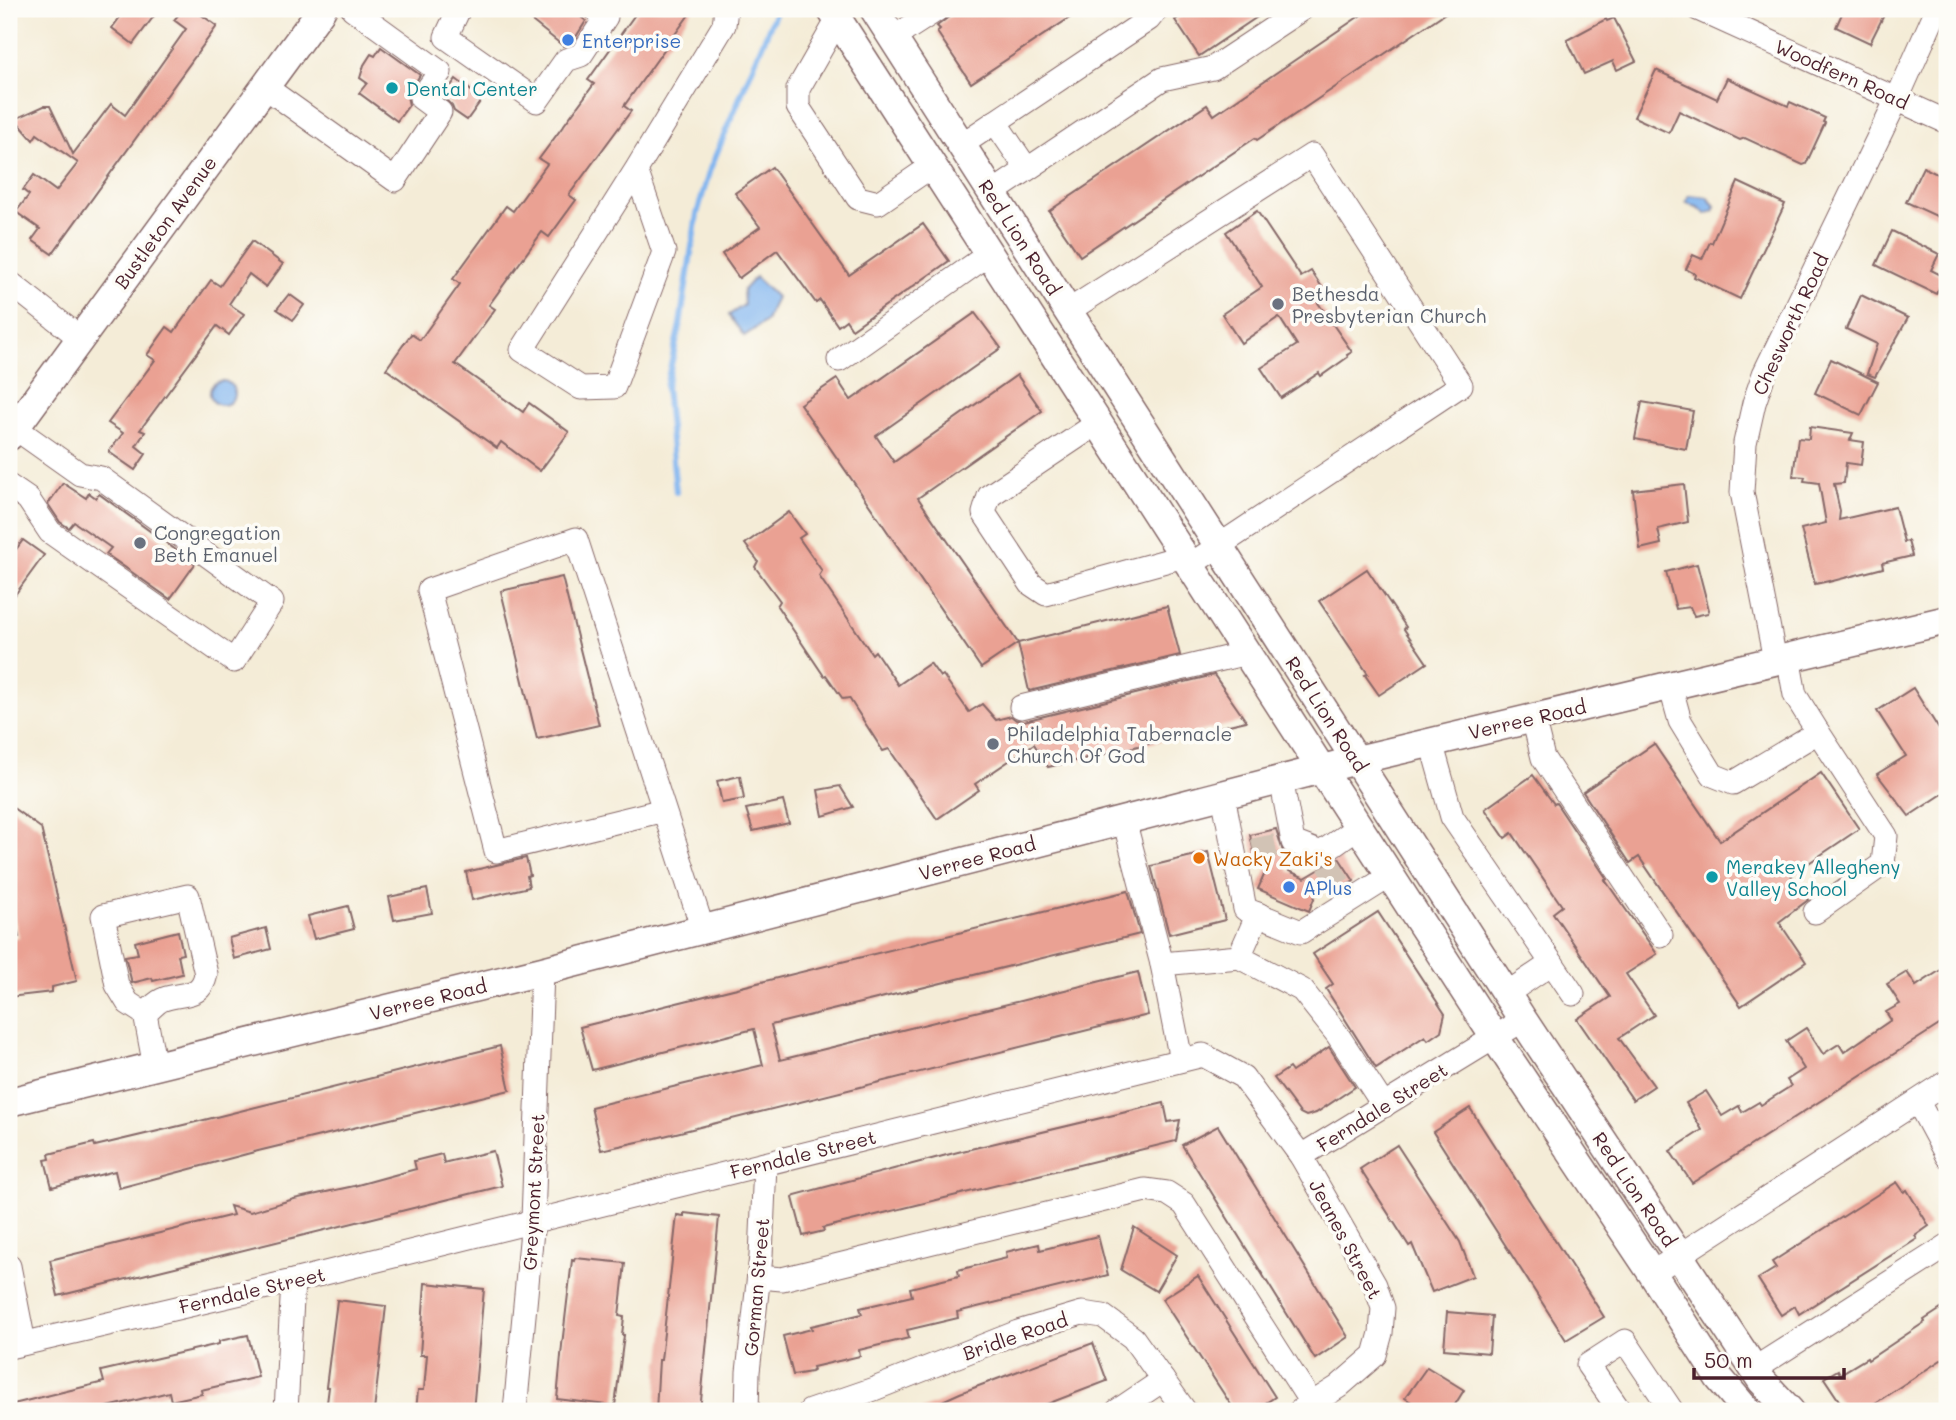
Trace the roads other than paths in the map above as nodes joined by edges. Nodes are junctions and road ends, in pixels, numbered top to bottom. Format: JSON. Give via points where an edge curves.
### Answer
{"nodes":[{"id":1,"x":322,"y":9,"type":"edge"},
{"id":2,"x":353,"y":9,"type":"edge"},
{"id":3,"x":459,"y":9,"type":"edge"},
{"id":4,"x":596,"y":9,"type":"edge"},
{"id":5,"x":726,"y":9,"type":"edge"},
{"id":6,"x":874,"y":9,"type":"edge"},
{"id":7,"x":938,"y":9,"type":"edge"},
{"id":8,"x":1157,"y":9,"type":"edge"},
{"id":9,"x":1302,"y":9,"type":"edge"},
{"id":10,"x":1698,"y":9,"type":"edge"},
{"id":11,"x":1937,"y":9,"type":"edge"},
{"id":12,"x":835,"y":14,"type":"edge"},
{"id":13,"x":893,"y":38,"type":"junction"},
{"id":14,"x":265,"y":87,"type":"junction"},
{"id":15,"x":1897,"y":99,"type":"junction"},
{"id":16,"x":995,"y":122,"type":"junction"},
{"id":17,"x":1947,"y":122,"type":"edge"},
{"id":18,"x":963,"y":148,"type":"junction"},
{"id":19,"x":934,"y":167,"type":"junction"},
{"id":20,"x":1027,"y":169,"type":"junction"},
{"id":21,"x":636,"y":170,"type":"junction"},
{"id":22,"x":992,"y":193,"type":"junction"},
{"id":23,"x":1020,"y":238,"type":"junction"},
{"id":24,"x":990,"y":256,"type":"junction"},
{"id":25,"x":9,"y":282,"type":"edge"},
{"id":26,"x":1068,"y":312,"type":"junction"},
{"id":27,"x":80,"y":338,"type":"junction"},
{"id":28,"x":839,"y":359,"type":"dead end"},
{"id":29,"x":1098,"y":423,"type":"junction"},
{"id":30,"x":12,"y":432,"type":"edge"},
{"id":31,"x":9,"y":486,"type":"edge"},
{"id":32,"x":1216,"y":541,"type":"junction"},
{"id":33,"x":1187,"y":560,"type":"junction"},
{"id":34,"x":1945,"y":624,"type":"edge"},
{"id":35,"x":1247,"y":653,"type":"junction"},
{"id":36,"x":1781,"y":659,"type":"junction"},
{"id":37,"x":1670,"y":685,"type":"junction"},
{"id":38,"x":1021,"y":707,"type":"dead end"},
{"id":39,"x":1533,"y":718,"type":"junction"},
{"id":40,"x":1818,"y":732,"type":"junction"},
{"id":41,"x":1431,"y":742,"type":"junction"},
{"id":42,"x":1357,"y":760,"type":"junction"},
{"id":43,"x":1321,"y":769,"type":"junction"},
{"id":44,"x":1280,"y":779,"type":"junction"},
{"id":45,"x":1223,"y":795,"type":"junction"},
{"id":46,"x":664,"y":810,"type":"junction"},
{"id":47,"x":1124,"y":820,"type":"junction"},
{"id":48,"x":1359,"y":827,"type":"junction"},
{"id":49,"x":1390,"y":876,"type":"junction"},
{"id":50,"x":1815,"y":912,"type":"dead end"},
{"id":51,"x":1258,"y":914,"type":"junction"},
{"id":52,"x":703,"y":930,"type":"junction"},
{"id":53,"x":1661,"y":935,"type":"dead end"},
{"id":54,"x":1239,"y":957,"type":"junction"},
{"id":55,"x":1552,"y":963,"type":"junction"},
{"id":56,"x":1162,"y":964,"type":"junction"},
{"id":57,"x":542,"y":971,"type":"junction"},
{"id":58,"x":1506,"y":994,"type":"junction"},
{"id":59,"x":1573,"y":994,"type":"dead end"},
{"id":60,"x":145,"y":1014,"type":"junction"},
{"id":61,"x":1523,"y":1020,"type":"junction"},
{"id":62,"x":1495,"y":1038,"type":"junction"},
{"id":63,"x":1181,"y":1060,"type":"junction"},
{"id":64,"x":155,"y":1067,"type":"junction"},
{"id":65,"x":1947,"y":1082,"type":"edge"},
{"id":66,"x":9,"y":1102,"type":"edge"},
{"id":67,"x":1918,"y":1102,"type":"junction"},
{"id":68,"x":1384,"y":1106,"type":"junction"},
{"id":69,"x":1301,"y":1156,"type":"junction"},
{"id":70,"x":1947,"y":1156,"type":"edge"},
{"id":71,"x":765,"y":1164,"type":"junction"},
{"id":72,"x":533,"y":1220,"type":"junction"},
{"id":73,"x":1947,"y":1246,"type":"edge"},
{"id":74,"x":1679,"y":1256,"type":"junction"},
{"id":75,"x":9,"y":1266,"type":"edge"},
{"id":76,"x":1652,"y":1273,"type":"junction"},
{"id":77,"x":759,"y":1278,"type":"junction"},
{"id":78,"x":293,"y":1281,"type":"junction"},
{"id":79,"x":16,"y":1345,"type":"edge"},
{"id":80,"x":1754,"y":1369,"type":"junction"},
{"id":81,"x":1163,"y":1380,"type":"junction"},
{"id":82,"x":1306,"y":1408,"type":"edge"},
{"id":83,"x":286,"y":1411,"type":"edge"},
{"id":84,"x":515,"y":1411,"type":"edge"},
{"id":85,"x":747,"y":1411,"type":"edge"},
{"id":86,"x":810,"y":1411,"type":"edge"},
{"id":87,"x":1117,"y":1411,"type":"edge"},
{"id":88,"x":1185,"y":1411,"type":"edge"},
{"id":89,"x":1620,"y":1411,"type":"edge"},
{"id":90,"x":1672,"y":1411,"type":"edge"},
{"id":91,"x":1747,"y":1411,"type":"edge"},
{"id":92,"x":1790,"y":1411,"type":"edge"}],
"edges":[{"from":1,"to":14,"type":"main road","name":"Bustleton Avenue"},
{"from":2,"to":14,"type":"street","via":[[440,72],[421,98],[440,113],[395,180]]},
{"from":3,"to":4,"type":"street","via":[[446,37],[537,101],[566,60],[581,55],[606,17]]},
{"from":5,"to":21,"type":"street","via":[[724,24]]},
{"from":6,"to":13,"type":"main road","name":"Red Lion Road"},
{"from":7,"to":13,"type":"street"},
{"from":8,"to":16,"type":"street","via":[[1149,19]]},
{"from":9,"to":20,"type":"street","via":[[1213,68],[1162,79]]},
{"from":10,"to":15,"type":"street","name":"Woodfern Road"},
{"from":11,"to":15,"type":"street","name":"Chesworth Road"},
{"from":12,"to":19,"type":"main road","name":"Red Lion Road"},
{"from":12,"to":19,"type":"street","via":[[798,89],[798,107],[858,198],[878,203]]},
{"from":13,"to":18,"type":"main road","name":"Red Lion Road"},
{"from":14,"to":27,"type":"main road","name":"Bustleton Avenue"},
{"from":15,"to":17,"type":"street","name":"Woodfern Road"},
{"from":15,"to":36,"type":"street","name":"Chesworth Road","via":[[1765,374],[1745,443],[1745,512]]},
{"from":16,"to":18,"type":"street"},
{"from":16,"to":20,"type":"street"},
{"from":18,"to":19,"type":"street"},
{"from":18,"to":22,"type":"main road","name":"Red Lion Road"},
{"from":19,"to":24,"type":"main road","name":"Red Lion Road"},
{"from":20,"to":22,"type":"street"},
{"from":21,"to":21,"type":"street","via":[[664,252],[614,387],[581,388],[522,350]]},
{"from":22,"to":23,"type":"main road","name":"Red Lion Road"},
{"from":23,"to":24,"type":"main road"},
{"from":23,"to":26,"type":"main road","name":"Red Lion Road"},
{"from":24,"to":28,"type":"street"},
{"from":24,"to":29,"type":"main road","name":"Red Lion Road"},
{"from":25,"to":27,"type":"street"},
{"from":26,"to":32,"type":"main road","name":"Red Lion Road"},
{"from":26,"to":32,"type":"street","via":[[1312,155],[1461,385]]},
{"from":27,"to":30,"type":"main road","name":"Bustleton Avenue"},
{"from":29,"to":33,"type":"main road","name":"Red Lion Road"},
{"from":29,"to":33,"type":"street","via":[[989,496],[984,513],[1031,584],[1046,594]]},
{"from":30,"to":31,"type":"street","via":[[80,474],[102,478],[272,602],[234,661],[50,532],[28,499]]},
{"from":32,"to":33,"type":"main road"},
{"from":32,"to":42,"type":"main road","name":"Red Lion Road"},
{"from":33,"to":35,"type":"main road","name":"Red Lion Road"},
{"from":34,"to":36,"type":"main road","name":"Verree Road"},
{"from":35,"to":38,"type":"street"},
{"from":35,"to":43,"type":"main road","name":"Red Lion Road"},
{"from":36,"to":37,"type":"main road","name":"Verree Road"},
{"from":36,"to":40,"type":"street","name":"Chesworth Road","via":[[1795,695]]},
{"from":37,"to":39,"type":"main road","name":"Verree Road"},
{"from":37,"to":40,"type":"street","via":[[1680,721],[1713,775],[1733,783]]},
{"from":39,"to":41,"type":"main road","name":"Verree Road"},
{"from":39,"to":53,"type":"street","via":[[1543,758]]},
{"from":40,"to":50,"type":"street","name":"Chesworth Road","via":[[1886,836],[1883,864]]},
{"from":41,"to":42,"type":"main road","name":"Verree Road"},
{"from":41,"to":55,"type":"street","via":[[1451,817]]},
{"from":42,"to":43,"type":"main road","name":"Verree Road"},
{"from":42,"to":58,"type":"main road","name":"Red Lion Road"},
{"from":43,"to":44,"type":"main road","name":"Verree Road"},
{"from":43,"to":48,"type":"main road","name":"Red Lion Road"},
{"from":44,"to":45,"type":"main road","name":"Verree Road"},
{"from":44,"to":48,"type":"street","via":[[1288,843],[1324,859]]},
{"from":45,"to":47,"type":"main road","name":"Verree Road"},
{"from":45,"to":51,"type":"street","via":[[1244,852],[1245,909]]},
{"from":46,"to":46,"type":"street","via":[[576,539],[429,590],[496,851]]},
{"from":46,"to":52,"type":"street"},
{"from":47,"to":52,"type":"main road","name":"Verree Road"},
{"from":47,"to":56,"type":"street"},
{"from":48,"to":49,"type":"main road","name":"Red Lion Road"},
{"from":49,"to":51,"type":"street","via":[[1346,895],[1301,932]]},
{"from":49,"to":62,"type":"main road","name":"Red Lion Road"},
{"from":51,"to":54,"type":"street"},
{"from":52,"to":57,"type":"main road","name":"Verree Road"},
{"from":54,"to":56,"type":"street"},
{"from":54,"to":68,"type":"street","via":[[1302,990]]},
{"from":55,"to":58,"type":"street"},
{"from":55,"to":59,"type":"street"},
{"from":56,"to":63,"type":"street"},
{"from":57,"to":64,"type":"main road","name":"Verree Road"},
{"from":57,"to":72,"type":"street","name":"Greymont Street"},
{"from":58,"to":61,"type":"main road","name":"Red Lion Road"},
{"from":60,"to":60,"type":"street","via":[[161,999],[195,992],[204,984],[206,974],[188,896],[103,916],[117,985],[128,1003]]},
{"from":60,"to":64,"type":"street"},
{"from":61,"to":62,"type":"street","name":"Ferndale Street"},
{"from":61,"to":74,"type":"main road","name":"Red Lion Road"},
{"from":62,"to":68,"type":"street","name":"Ferndale Street"},
{"from":62,"to":76,"type":"main road","name":"Red Lion Road"},
{"from":63,"to":69,"type":"street","name":"Ferndale Street","via":[[1203,1055],[1243,1077]]},
{"from":63,"to":71,"type":"street","name":"Ferndale Street"},
{"from":64,"to":66,"type":"main road","name":"Verree Road"},
{"from":65,"to":67,"type":"street"},
{"from":67,"to":70,"type":"street"},
{"from":67,"to":74,"type":"street"},
{"from":68,"to":69,"type":"street","name":"Ferndale Street"},
{"from":69,"to":82,"type":"street","name":"Jeanes Street","via":[[1375,1285],[1382,1308],[1375,1355]]},
{"from":71,"to":72,"type":"street","name":"Ferndale Street"},
{"from":71,"to":77,"type":"street","name":"Gorman Street"},
{"from":72,"to":78,"type":"street","name":"Ferndale Street"},
{"from":72,"to":84,"type":"street","name":"Greymont Street"},
{"from":73,"to":80,"type":"street"},
{"from":74,"to":76,"type":"street"},
{"from":74,"to":80,"type":"main road","name":"Red Lion Road"},
{"from":75,"to":79,"type":"street"},
{"from":76,"to":91,"type":"main road","name":"Red Lion Road","via":[[1719,1378]]},
{"from":77,"to":82,"type":"street","via":[[782,1279],[1145,1190],[1167,1192],[1184,1204]]},
{"from":77,"to":85,"type":"street","name":"Gorman Street"},
{"from":78,"to":79,"type":"street","name":"Ferndale Street"},
{"from":78,"to":83,"type":"street"},
{"from":80,"to":92,"type":"main road","name":"Red Lion Road"},
{"from":81,"to":86,"type":"street","name":"Bridle Road","via":[[1133,1338],[1103,1317],[1082,1313],[1018,1332]]},
{"from":81,"to":87,"type":"street"},
{"from":81,"to":88,"type":"street","name":"Bridle Road"},
{"from":89,"to":90,"type":"street","via":[[1588,1365],[1625,1341]]}]}
